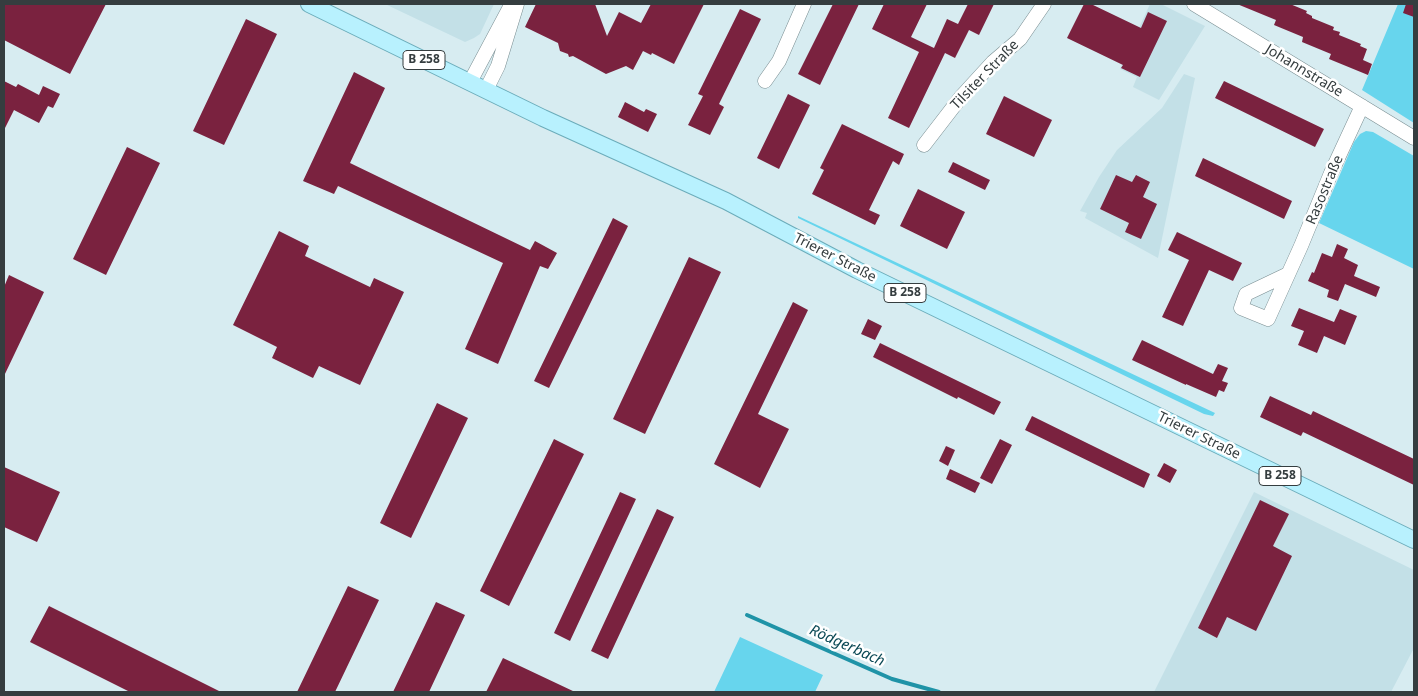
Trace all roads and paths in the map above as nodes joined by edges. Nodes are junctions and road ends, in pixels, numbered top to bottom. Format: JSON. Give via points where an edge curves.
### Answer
{"nodes":[{"id":1,"x":309,"y":4,"type":"edge"},
{"id":2,"x":512,"y":4,"type":"edge"},
{"id":3,"x":517,"y":4,"type":"edge"},
{"id":4,"x":804,"y":4,"type":"edge"},
{"id":5,"x":1044,"y":4,"type":"edge"},
{"id":6,"x":1194,"y":4,"type":"edge"},
{"id":7,"x":765,"y":81,"type":"dead end"},
{"id":8,"x":470,"y":82,"type":"junction"},
{"id":9,"x":486,"y":90,"type":"junction"},
{"id":10,"x":1362,"y":106,"type":"junction"},
{"id":11,"x":1414,"y":138,"type":"edge"},
{"id":12,"x":924,"y":144,"type":"dead end"},
{"id":13,"x":1288,"y":274,"type":"dead end"},
{"id":14,"x":1414,"y":540,"type":"edge"}],
"edges":[{"from":1,"to":8,"type":"main road","name":"Trierer Straße","number":"B 258"},
{"from":2,"to":8,"type":"street"},
{"from":3,"to":9,"type":"street","via":[[498,66]]},
{"from":4,"to":7,"type":"street","via":[[779,61]]},
{"from":5,"to":12,"type":"street","name":"Tilsiter Straße","via":[[1020,39],[993,62]]},
{"from":6,"to":10,"type":"street","name":"Johannstraße"},
{"from":8,"to":9,"type":"main road","name":"Trierer Straße","number":"B 258"},
{"from":9,"to":14,"type":"main road","name":"Trierer Straße","number":"B 258","via":[[726,202],[866,274]]},
{"from":10,"to":11,"type":"street","name":"Johannstraße"},
{"from":10,"to":13,"type":"street","name":"Rasostraße"}]}
